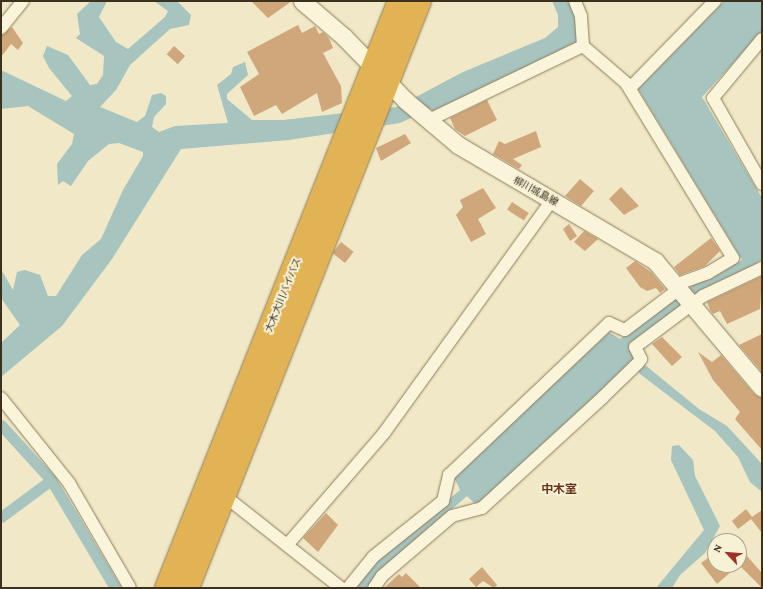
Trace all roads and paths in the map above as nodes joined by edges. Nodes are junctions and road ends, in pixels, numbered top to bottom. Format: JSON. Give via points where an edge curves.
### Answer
{"nodes":[{"id":1,"x":23,"y":1,"type":"edge"},
{"id":2,"x":302,"y":1,"type":"edge"},
{"id":3,"x":399,"y":1,"type":"edge"},
{"id":4,"x":420,"y":1,"type":"edge"},
{"id":5,"x":576,"y":1,"type":"edge"},
{"id":6,"x":715,"y":1,"type":"edge"},
{"id":7,"x":1,"y":28,"type":"edge"},
{"id":8,"x":762,"y":39,"type":"edge"},
{"id":9,"x":583,"y":46,"type":"junction"},
{"id":10,"x":372,"y":65,"type":"junction"},
{"id":11,"x":389,"y":84,"type":"junction"},
{"id":12,"x":630,"y":88,"type":"junction"},
{"id":13,"x":427,"y":118,"type":"junction"},
{"id":14,"x":762,"y":184,"type":"edge"},
{"id":15,"x":552,"y":200,"type":"junction"},
{"id":16,"x":762,"y":268,"type":"edge"},
{"id":17,"x":685,"y":295,"type":"junction"},
{"id":18,"x":762,"y":388,"type":"edge"},
{"id":19,"x":1,"y":398,"type":"edge"},
{"id":20,"x":216,"y":490,"type":"junction"},
{"id":21,"x":288,"y":544,"type":"junction"},
{"id":22,"x":130,"y":588,"type":"edge"},
{"id":23,"x":166,"y":588,"type":"edge"},
{"id":24,"x":188,"y":588,"type":"edge"},
{"id":25,"x":342,"y":588,"type":"edge"},
{"id":26,"x":374,"y":588,"type":"edge"}],
"edges":[{"from":1,"to":7,"type":"street"},
{"from":2,"to":10,"type":"main road","name":"柳川城島線"},
{"from":3,"to":10,"type":"highway","name":"大木大川バイパス"},
{"from":4,"to":11,"type":"highway","name":"大木大川バイパス"},
{"from":5,"to":9,"type":"street","via":[[581,16]]},
{"from":6,"to":12,"type":"street"},
{"from":8,"to":14,"type":"street","via":[[712,98]]},
{"from":9,"to":12,"type":"street"},
{"from":9,"to":13,"type":"street"},
{"from":10,"to":11,"type":"main road","name":"柳川城島線"},
{"from":10,"to":20,"type":"highway","name":"大木大川バイパス","via":[[343,136]]},
{"from":11,"to":13,"type":"main road","name":"柳川城島線"},
{"from":11,"to":20,"type":"highway","name":"大木大川バイパス"},
{"from":12,"to":17,"type":"street","via":[[733,258],[708,273]]},
{"from":13,"to":15,"type":"main road","name":"柳川城島線","via":[[490,166]]},
{"from":15,"to":17,"type":"main road","name":"柳川城島線","via":[[645,253]]},
{"from":15,"to":21,"type":"street","via":[[384,433]]},
{"from":16,"to":17,"type":"street","via":[[703,296]]},
{"from":17,"to":18,"type":"main road","name":"柳川城島線"},
{"from":17,"to":25,"type":"street","via":[[625,330],[609,323],[449,476],[443,501],[373,558]]},
{"from":17,"to":26,"type":"street","via":[[636,347],[641,358],[638,363],[482,508],[452,516],[382,576]]},
{"from":19,"to":22,"type":"street","via":[[69,483]]},
{"from":20,"to":21,"type":"street"},
{"from":20,"to":23,"type":"highway","name":"大木大川バイパス"},
{"from":20,"to":24,"type":"highway","name":"大木大川バイパス"},
{"from":21,"to":25,"type":"street"}]}
